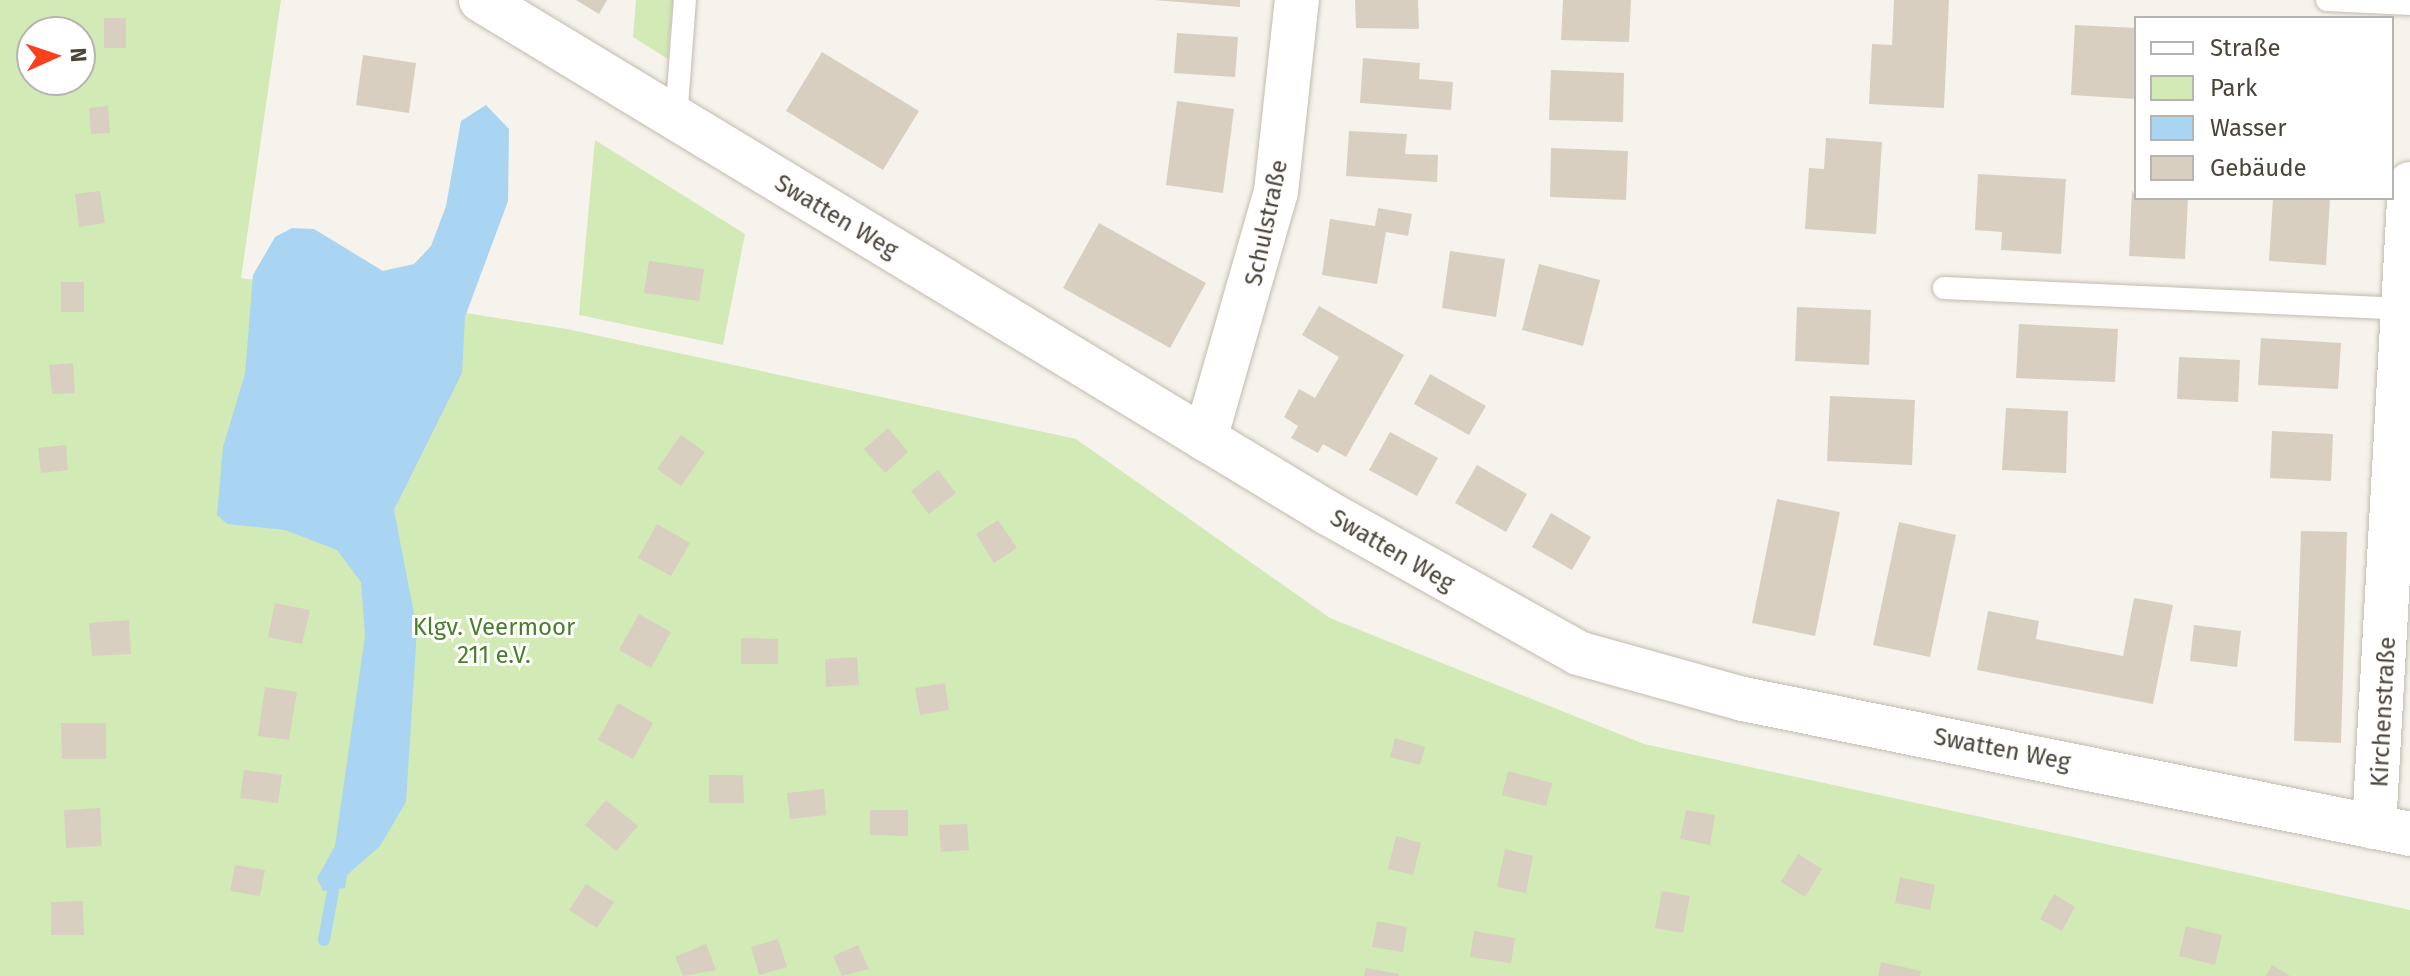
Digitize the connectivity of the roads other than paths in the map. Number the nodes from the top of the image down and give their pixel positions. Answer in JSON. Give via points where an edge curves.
{"nodes":[{"id":1,"x":481,"y":0,"type":"edge"},
{"id":2,"x":685,"y":0,"type":"edge"},
{"id":3,"x":1297,"y":0,"type":"edge"},
{"id":4,"x":2327,"y":0,"type":"edge"},
{"id":5,"x":2410,"y":4,"type":"edge"},
{"id":6,"x":676,"y":119,"type":"junction"},
{"id":7,"x":2410,"y":184,"type":"edge"},
{"id":8,"x":1944,"y":288,"type":"dead end"},
{"id":9,"x":2404,"y":309,"type":"junction"},
{"id":10,"x":1205,"y":439,"type":"junction"},
{"id":11,"x":2392,"y":830,"type":"edge"}],
"edges":[{"from":1,"to":6,"type":"street","name":"Swatten Weg"},
{"from":2,"to":6,"type":"lane"},
{"from":3,"to":10,"type":"street","name":"Schulstraße","via":[[1276,192]]},
{"from":4,"to":5,"type":"lane"},
{"from":6,"to":10,"type":"street","name":"Swatten Weg"},
{"from":7,"to":9,"type":"street","name":"Kirchenstraße"},
{"from":8,"to":9,"type":"lane"},
{"from":9,"to":11,"type":"street","name":"Kirchenstraße"},
{"from":10,"to":11,"type":"street","name":"Swatten Weg","via":[[1522,627],[1620,668]]}]}
